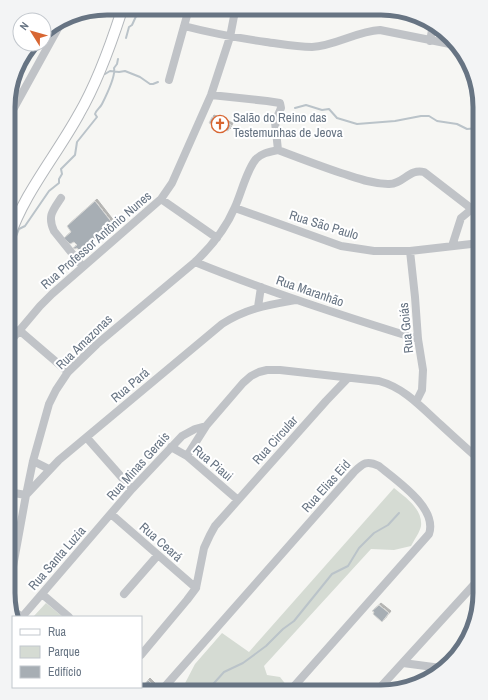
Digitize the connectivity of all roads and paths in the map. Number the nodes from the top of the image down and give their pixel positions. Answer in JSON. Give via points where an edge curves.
{"nodes":[{"id":1,"x":119,"y":15,"type":"edge"},
{"id":2,"x":187,"y":15,"type":"edge"},
{"id":3,"x":234,"y":15,"type":"edge"},
{"id":4,"x":184,"y":26,"type":"junction"},
{"id":5,"x":58,"y":29,"type":"edge"},
{"id":6,"x":432,"y":30,"type":"edge"},
{"id":7,"x":230,"y":37,"type":"junction"},
{"id":8,"x":430,"y":41,"type":"junction"},
{"id":9,"x":448,"y":44,"type":"edge"},
{"id":10,"x":169,"y":80,"type":"dead end"},
{"id":11,"x":211,"y":95,"type":"junction"},
{"id":12,"x":15,"y":106,"type":"edge"},
{"id":13,"x":278,"y":150,"type":"junction"},
{"id":14,"x":27,"y":198,"type":"junction"},
{"id":15,"x":61,"y":198,"type":"dead end"},
{"id":16,"x":161,"y":199,"type":"junction"},
{"id":17,"x":473,"y":207,"type":"edge"},
{"id":18,"x":235,"y":208,"type":"junction"},
{"id":19,"x":473,"y":211,"type":"edge"},
{"id":20,"x":15,"y":212,"type":"edge"},
{"id":21,"x":15,"y":225,"type":"edge"},
{"id":22,"x":217,"y":238,"type":"junction"},
{"id":23,"x":473,"y":244,"type":"edge"},
{"id":24,"x":452,"y":246,"type":"junction"},
{"id":25,"x":410,"y":251,"type":"junction"},
{"id":26,"x":195,"y":262,"type":"junction"},
{"id":27,"x":83,"y":267,"type":"junction"},
{"id":28,"x":261,"y":287,"type":"junction"},
{"id":29,"x":296,"y":300,"type":"junction"},
{"id":30,"x":258,"y":307,"type":"junction"},
{"id":31,"x":19,"y":330,"type":"junction"},
{"id":32,"x":15,"y":335,"type":"edge"},
{"id":33,"x":418,"y":339,"type":"junction"},
{"id":34,"x":68,"y":372,"type":"junction"},
{"id":35,"x":348,"y":378,"type":"junction"},
{"id":36,"x":416,"y":402,"type":"junction"},
{"id":37,"x":206,"y":426,"type":"junction"},
{"id":38,"x":86,"y":438,"type":"junction"},
{"id":39,"x":171,"y":447,"type":"junction"},
{"id":40,"x":473,"y":454,"type":"edge"},
{"id":41,"x":188,"y":456,"type":"junction"},
{"id":42,"x":33,"y":461,"type":"junction"},
{"id":43,"x":49,"y":470,"type":"junction"},
{"id":44,"x":132,"y":489,"type":"junction"},
{"id":45,"x":15,"y":493,"type":"edge"},
{"id":46,"x":26,"y":495,"type":"junction"},
{"id":47,"x":238,"y":500,"type":"junction"},
{"id":48,"x":111,"y":514,"type":"junction"},
{"id":49,"x":158,"y":555,"type":"junction"},
{"id":50,"x":15,"y":556,"type":"edge"},
{"id":51,"x":473,"y":586,"type":"edge"},
{"id":52,"x":196,"y":588,"type":"junction"},
{"id":53,"x":42,"y":594,"type":"junction"},
{"id":54,"x":124,"y":594,"type":"dead end"},
{"id":55,"x":23,"y":616,"type":"edge"},
{"id":56,"x":68,"y":616,"type":"edge"},
{"id":57,"x":142,"y":654,"type":"edge"},
{"id":58,"x":403,"y":663,"type":"junction"},
{"id":59,"x":435,"y":667,"type":"edge"},
{"id":60,"x":167,"y":685,"type":"edge"},
{"id":61,"x":295,"y":685,"type":"edge"},
{"id":62,"x":383,"y":685,"type":"edge"}],
"edges":[{"from":1,"to":14,"type":"main road","via":[[100,68],[79,114]]},
{"from":2,"to":4,"type":"street"},
{"from":3,"to":7,"type":"street","name":"Rua Professor Antônio Nunes"},
{"from":4,"to":7,"type":"street"},
{"from":4,"to":10,"type":"street"},
{"from":5,"to":12,"type":"street"},
{"from":6,"to":8,"type":"street"},
{"from":7,"to":8,"type":"street","via":[[312,47],[380,30]]},
{"from":7,"to":11,"type":"street","name":"Rua Professor Antônio Nunes"},
{"from":8,"to":9,"type":"street"},
{"from":11,"to":13,"type":"street","via":[[267,100],[281,104],[275,122]]},
{"from":11,"to":16,"type":"street","name":"Rua Professor Antônio Nunes","via":[[172,182]]},
{"from":13,"to":17,"type":"street","via":[[368,182],[393,184],[413,172],[424,172]]},
{"from":13,"to":18,"type":"street","name":"Rua Amazonas","via":[[260,155],[252,163]]},
{"from":14,"to":20,"type":"main road"},
{"from":14,"to":21,"type":"main road"},
{"from":15,"to":27,"type":"street","via":[[52,212],[51,226]]},
{"from":16,"to":22,"type":"street"},
{"from":16,"to":27,"type":"street","name":"Rua Professor Antônio Nunes"},
{"from":18,"to":22,"type":"street","name":"Rua Amazonas"},
{"from":18,"to":25,"type":"street","name":"Rua São Paulo","via":[[341,246],[374,252]]},
{"from":19,"to":24,"type":"street","via":[[461,218]]},
{"from":22,"to":26,"type":"street","name":"Rua Amazonas"},
{"from":23,"to":24,"type":"street","name":"Rua São Paulo"},
{"from":24,"to":25,"type":"street","name":"Rua São Paulo"},
{"from":25,"to":33,"type":"street","name":"Rua Goiás"},
{"from":26,"to":28,"type":"street","name":"Rua Maranhão"},
{"from":26,"to":34,"type":"street","name":"Rua Amazonas","via":[[97,344]]},
{"from":27,"to":31,"type":"street","name":"Rua Professor Antônio Nunes","via":[[48,298]]},
{"from":28,"to":29,"type":"street","name":"Rua Maranhão"},
{"from":28,"to":30,"type":"street"},
{"from":29,"to":30,"type":"street","name":"Rua Pará"},
{"from":29,"to":33,"type":"street","name":"Rua Maranhão"},
{"from":30,"to":38,"type":"street","name":"Rua Pará","via":[[240,313],[222,324]]},
{"from":31,"to":32,"type":"street","name":"Rua Professor Antônio Nunes"},
{"from":31,"to":34,"type":"street"},
{"from":33,"to":36,"type":"street","name":"Rua Goiás","via":[[424,384]]},
{"from":34,"to":42,"type":"street","name":"Rua Amazonas","via":[[49,404]]},
{"from":35,"to":36,"type":"street","via":[[388,383]]},
{"from":35,"to":37,"type":"street","name":"Rua Minas Gerais","via":[[280,370],[259,372],[243,384]]},
{"from":35,"to":47,"type":"street","name":"Rua Circular"},
{"from":36,"to":40,"type":"street"},
{"from":37,"to":39,"type":"street","name":"Rua Minas Gerais","via":[[182,436]]},
{"from":37,"to":41,"type":"street","name":"Rua Minas Gerais"},
{"from":38,"to":43,"type":"street","name":"Rua Pará"},
{"from":38,"to":44,"type":"street"},
{"from":39,"to":41,"type":"street","name":"Rua Piaui"},
{"from":39,"to":44,"type":"street","name":"Rua Minas Gerais"},
{"from":41,"to":47,"type":"street","name":"Rua Piaui"},
{"from":42,"to":43,"type":"street"},
{"from":42,"to":46,"type":"street","name":"Rua Amazonas"},
{"from":43,"to":46,"type":"street","name":"Rua Pará"},
{"from":44,"to":48,"type":"street","name":"Rua Minas Gerais"},
{"from":45,"to":46,"type":"street"},
{"from":46,"to":50,"type":"street","name":"Rua Amazonas"},
{"from":47,"to":52,"type":"street","name":"Rua Circular","via":[[210,535],[204,548]]},
{"from":48,"to":49,"type":"street","name":"Rua Ceará"},
{"from":48,"to":53,"type":"street","name":"Rua Santa Luzia"},
{"from":49,"to":52,"type":"street","name":"Rua Ceará"},
{"from":49,"to":54,"type":"street"},
{"from":51,"to":58,"type":"street"},
{"from":52,"to":57,"type":"street","name":"Rua Circular"},
{"from":53,"to":55,"type":"street","name":"Rua Santa Luzia"},
{"from":53,"to":56,"type":"street"},
{"from":58,"to":59,"type":"street"},
{"from":58,"to":62,"type":"street"},
{"from":60,"to":61,"type":"street","name":"Rua Elias Eid","via":[[354,472],[364,463],[373,463],[420,502],[429,514],[429,534]]}]}
